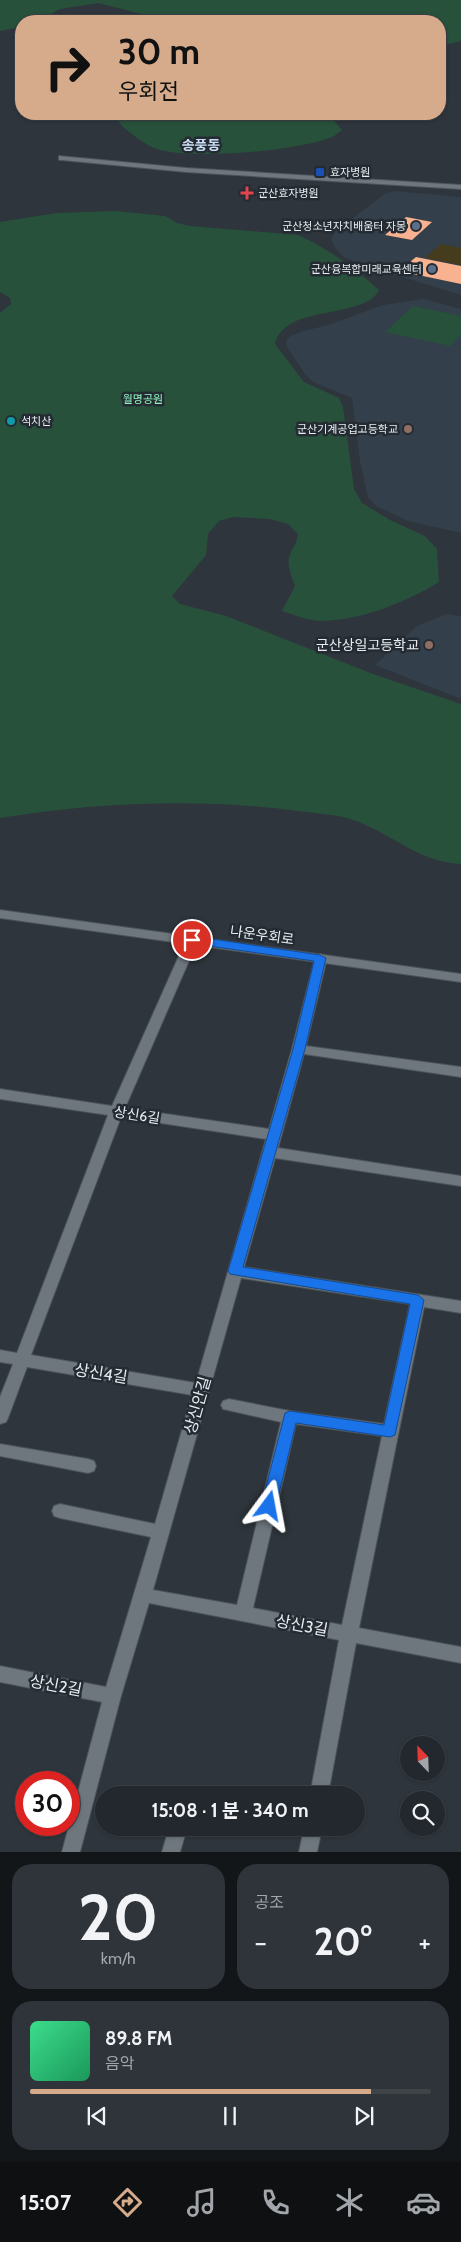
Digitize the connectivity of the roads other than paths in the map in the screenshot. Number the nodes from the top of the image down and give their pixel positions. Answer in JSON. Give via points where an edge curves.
{"nodes":[{"id":1,"x":62,"y":158,"type":"dead end"},
{"id":2,"x":461,"y":187,"type":"edge"},
{"id":3,"x":0,"y":914,"type":"edge"},
{"id":4,"x":192,"y":940,"type":"junction"},
{"id":5,"x":320,"y":958,"type":"junction"},
{"id":6,"x":461,"y":978,"type":"edge"},
{"id":7,"x":299,"y":1049,"type":"junction"},
{"id":8,"x":461,"y":1072,"type":"edge"},
{"id":9,"x":0,"y":1094,"type":"edge"},
{"id":10,"x":116,"y":1112,"type":"junction"},
{"id":11,"x":274,"y":1135,"type":"junction"},
{"id":12,"x":270,"y":1152,"type":"junction"},
{"id":13,"x":461,"y":1181,"type":"edge"},
{"id":14,"x":235,"y":1271,"type":"junction"},
{"id":15,"x":418,"y":1300,"type":"junction"},
{"id":16,"x":461,"y":1307,"type":"edge"},
{"id":17,"x":0,"y":1356,"type":"edge"},
{"id":18,"x":22,"y":1360,"type":"junction"},
{"id":19,"x":202,"y":1390,"type":"junction"},
{"id":20,"x":229,"y":1405,"type":"dead end"},
{"id":21,"x":290,"y":1417,"type":"junction"},
{"id":22,"x":0,"y":1418,"type":"edge"},
{"id":23,"x":390,"y":1431,"type":"junction"},
{"id":24,"x":0,"y":1450,"type":"edge"},
{"id":25,"x":88,"y":1466,"type":"dead end"},
{"id":26,"x":60,"y":1512,"type":"dead end"},
{"id":27,"x":161,"y":1532,"type":"junction"},
{"id":28,"x":143,"y":1595,"type":"junction"},
{"id":29,"x":243,"y":1614,"type":"junction"},
{"id":30,"x":349,"y":1634,"type":"junction"},
{"id":31,"x":461,"y":1655,"type":"edge"},
{"id":32,"x":0,"y":1674,"type":"edge"},
{"id":33,"x":112,"y":1696,"type":"junction"},
{"id":34,"x":321,"y":1786,"type":"edge"},
{"id":35,"x":176,"y":1836,"type":"edge"},
{"id":36,"x":311,"y":1836,"type":"edge"},
{"id":37,"x":71,"y":1852,"type":"edge"},
{"id":38,"x":171,"y":1852,"type":"edge"},
{"id":39,"x":308,"y":1852,"type":"edge"}],
"edges":[{"from":1,"to":2,"type":"street","via":[[186,170]]},
{"from":3,"to":4,"type":"street","name":"나운우회로"},
{"from":4,"to":5,"type":"street","name":"나운우회로"},
{"from":4,"to":10,"type":"street"},
{"from":5,"to":6,"type":"street","name":"나운우회로"},
{"from":5,"to":7,"type":"street","name":"상신안길"},
{"from":7,"to":8,"type":"street"},
{"from":7,"to":11,"type":"street","name":"상신안길"},
{"from":9,"to":10,"type":"street","name":"상신6길"},
{"from":10,"to":11,"type":"street","name":"상신6길"},
{"from":10,"to":18,"type":"street"},
{"from":11,"to":12,"type":"street","name":"상신안길"},
{"from":12,"to":13,"type":"street"},
{"from":12,"to":14,"type":"street","name":"상신안길"},
{"from":14,"to":15,"type":"street"},
{"from":14,"to":19,"type":"street","name":"상신안길"},
{"from":15,"to":16,"type":"street"},
{"from":15,"to":23,"type":"street"},
{"from":17,"to":18,"type":"street","name":"상신4길"},
{"from":18,"to":19,"type":"street","name":"상신4길"},
{"from":18,"to":22,"type":"street"},
{"from":19,"to":27,"type":"street","name":"상신안길"},
{"from":20,"to":21,"type":"street"},
{"from":21,"to":23,"type":"street"},
{"from":21,"to":29,"type":"street"},
{"from":23,"to":30,"type":"street"},
{"from":24,"to":25,"type":"street"},
{"from":26,"to":27,"type":"street"},
{"from":27,"to":28,"type":"street","name":"상신안길"},
{"from":28,"to":29,"type":"street","name":"상신3길"},
{"from":28,"to":33,"type":"street","name":"상신안길"},
{"from":29,"to":30,"type":"street","name":"상신3길"},
{"from":30,"to":31,"type":"street","name":"상신3길"},
{"from":30,"to":34,"type":"street"},
{"from":32,"to":33,"type":"street","name":"상신2길"},
{"from":33,"to":37,"type":"street","name":"상신안길"},
{"from":35,"to":38,"type":"street"},
{"from":36,"to":39,"type":"street"}]}
